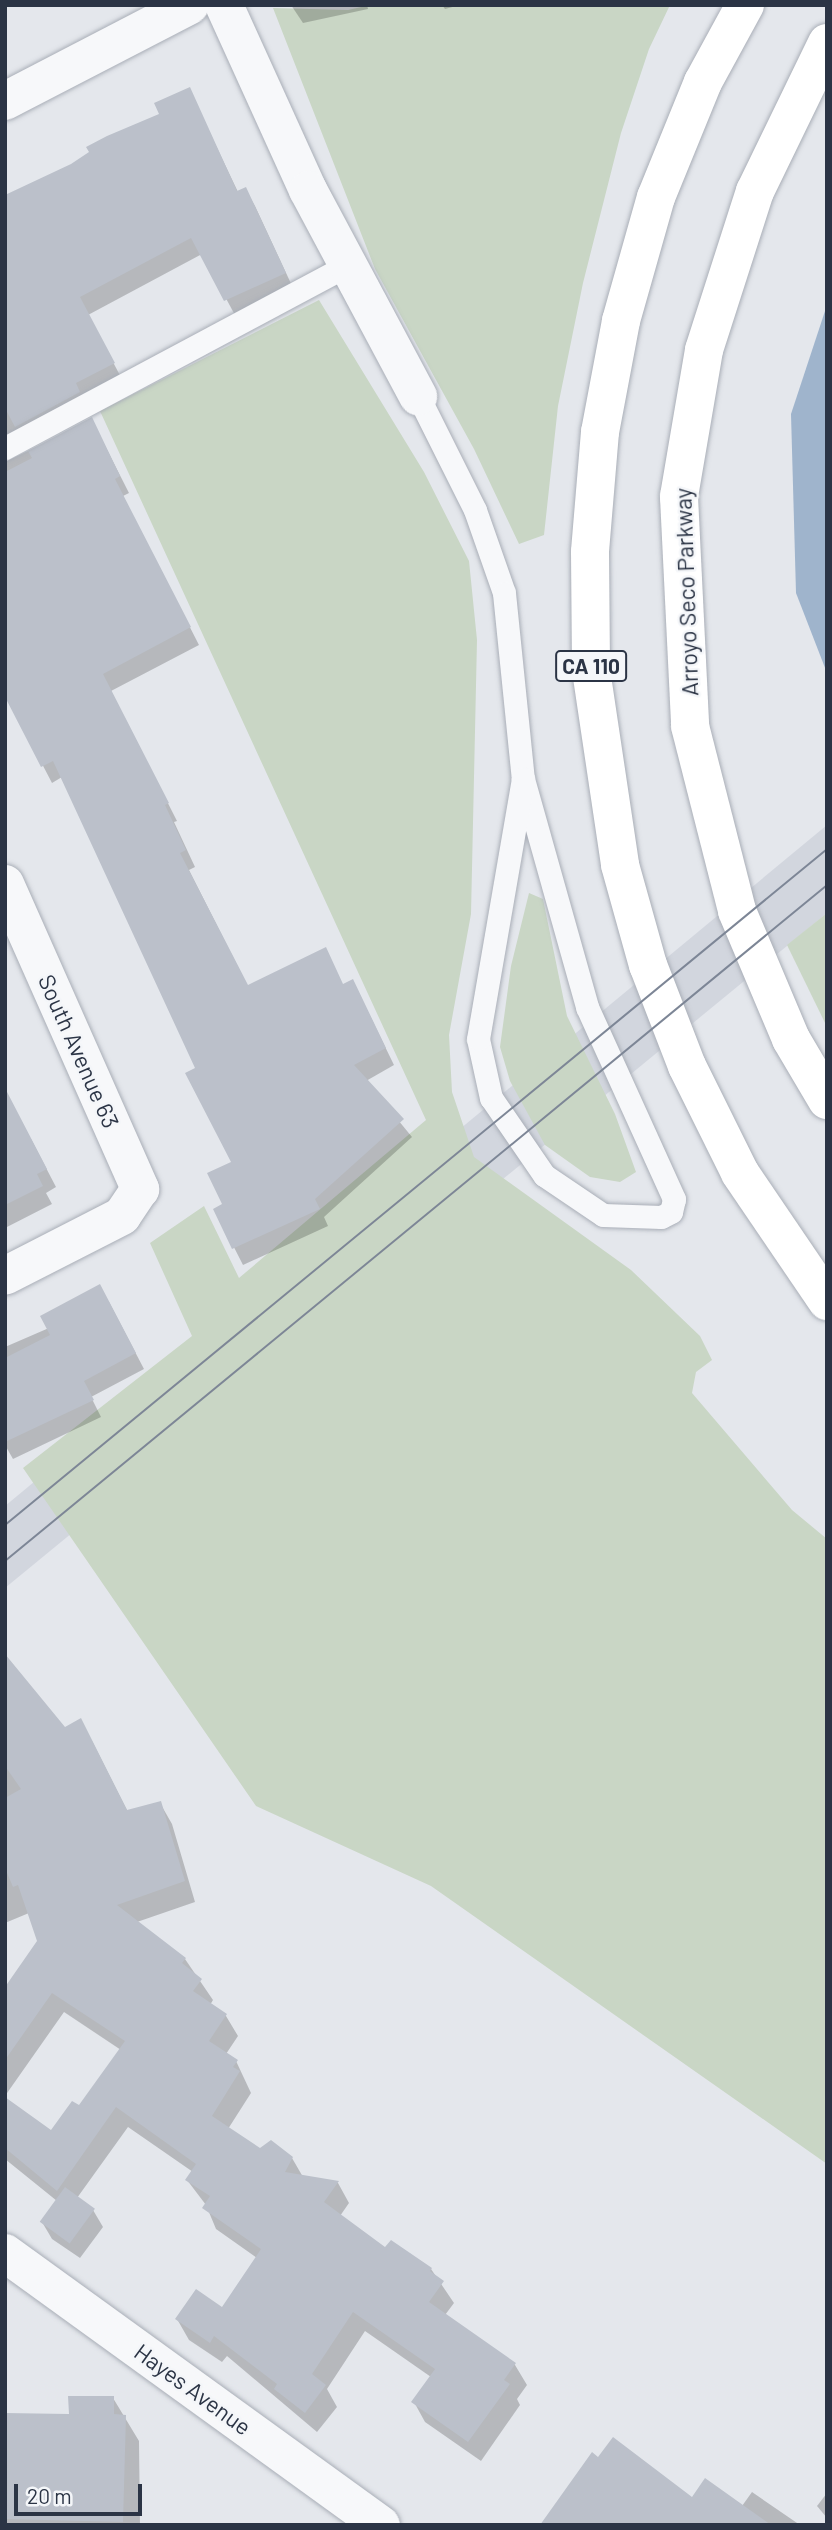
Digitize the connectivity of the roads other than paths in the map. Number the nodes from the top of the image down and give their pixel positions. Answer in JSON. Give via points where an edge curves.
{"nodes":[{"id":1,"x":190,"y":5,"type":"edge"},
{"id":2,"x":225,"y":5,"type":"edge"},
{"id":3,"x":745,"y":5,"type":"edge"},
{"id":4,"x":827,"y":44,"type":"edge"},
{"id":5,"x":5,"y":101,"type":"edge"},
{"id":6,"x":348,"y":265,"type":"junction"},
{"id":7,"x":418,"y":396,"type":"joint"},
{"id":8,"x":5,"y":448,"type":"edge"},
{"id":9,"x":523,"y":779,"type":"junction"},
{"id":10,"x":5,"y":884,"type":"edge"},
{"id":11,"x":827,"y":1100,"type":"edge"},
{"id":12,"x":5,"y":1276,"type":"edge"},
{"id":13,"x":827,"y":1301,"type":"edge"},
{"id":14,"x":5,"y":2253,"type":"edge"},
{"id":15,"x":381,"y":2525,"type":"edge"}],
"edges":[{"from":1,"to":5,"type":"street"},
{"from":2,"to":6,"type":"street"},
{"from":3,"to":13,"type":"highway","number":"CA 110","via":[[703,82],[656,197],[621,320],[600,432],[590,552],[592,670],[620,865],[653,977],[687,1066],[740,1173]]},
{"from":4,"to":11,"type":"highway","name":"Arroyo Seco Parkway","via":[[755,191],[712,323],[679,497],[690,726],[737,911],[791,1039]]},
{"from":6,"to":7,"type":"street"},
{"from":6,"to":8,"type":"lane"},
{"from":7,"to":9,"type":"lane","via":[[475,510],[504,593]]},
{"from":9,"to":9,"type":"lane","via":[[478,1039],[491,1098],[544,1175],[603,1215],[661,1217],[671,1212],[674,1199],[587,1007]]},
{"from":10,"to":12,"type":"street","name":"South Avenue 63","via":[[140,1189],[122,1216]]},
{"from":14,"to":15,"type":"street","name":"Hayes Avenue"}]}
